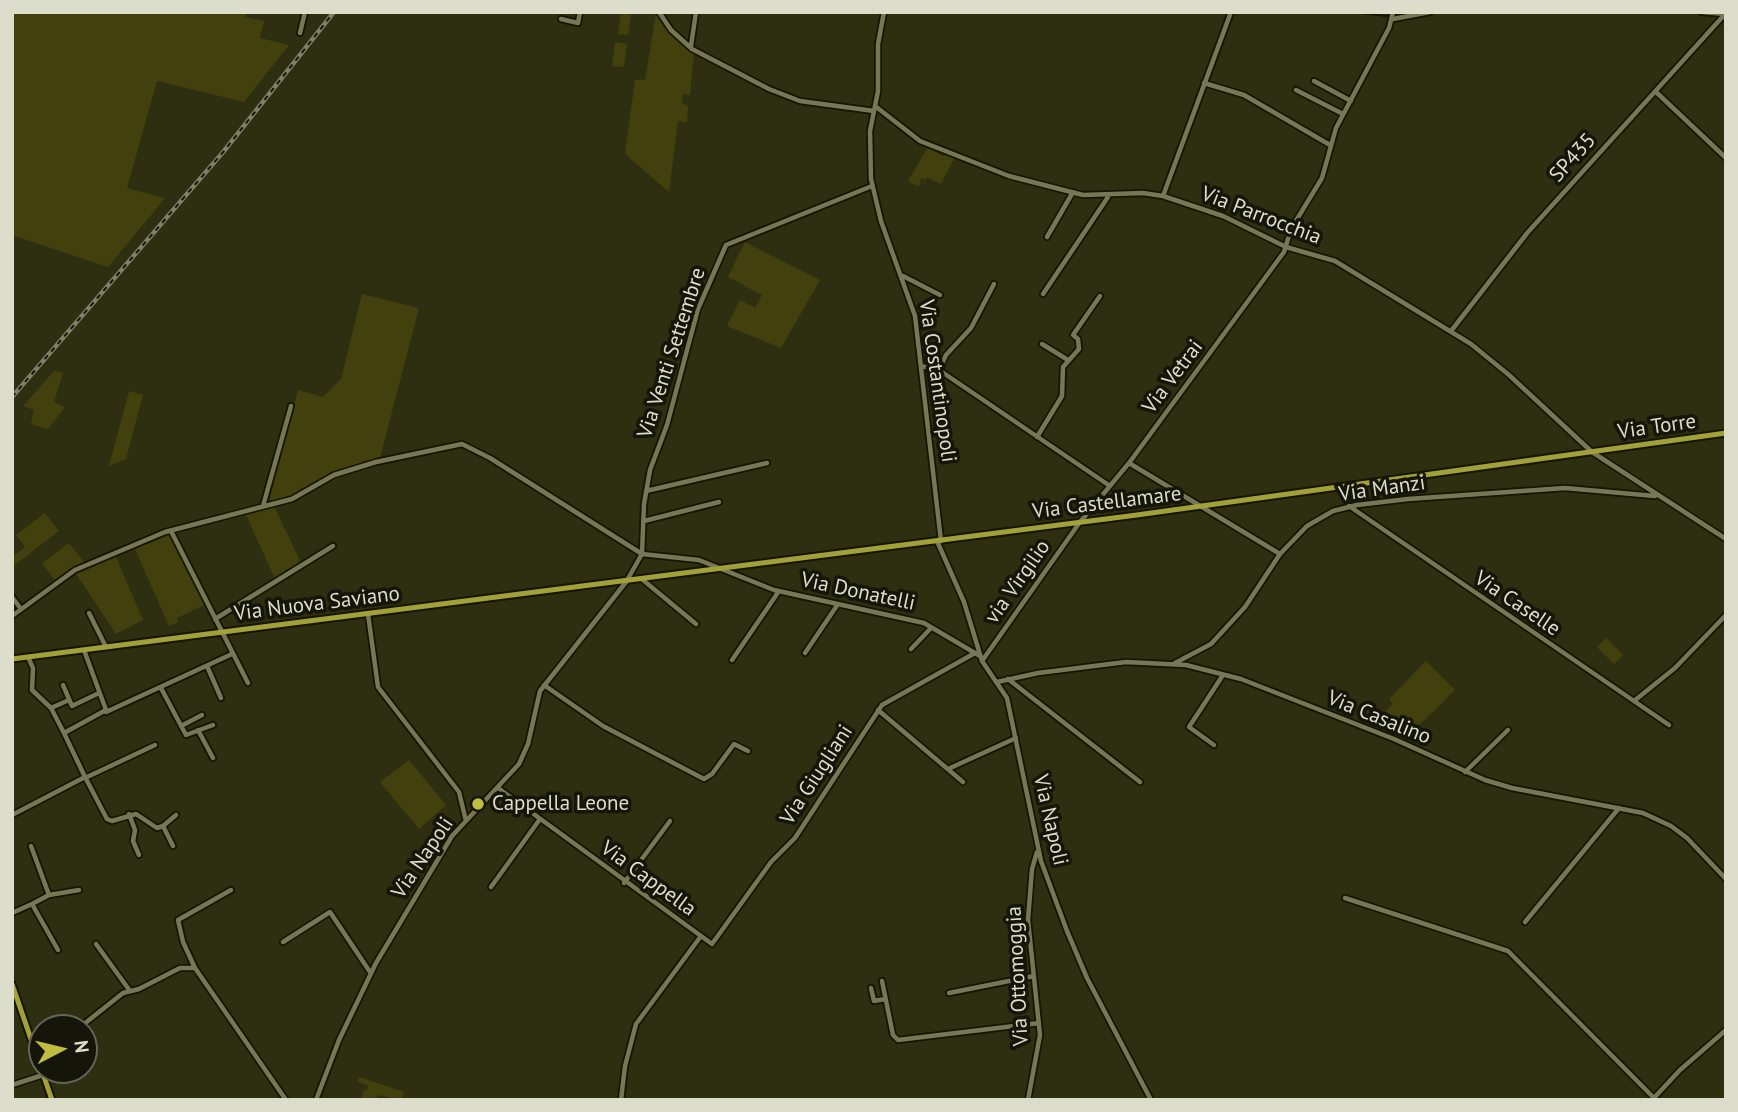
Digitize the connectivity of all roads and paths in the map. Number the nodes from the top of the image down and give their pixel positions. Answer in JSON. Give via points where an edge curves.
{"nodes":[{"id":1,"x":305,"y":12,"type":"edge"},
{"id":2,"x":580,"y":12,"type":"edge"},
{"id":3,"x":659,"y":12,"type":"edge"},
{"id":4,"x":696,"y":12,"type":"edge"},
{"id":5,"x":884,"y":12,"type":"edge"},
{"id":6,"x":1231,"y":12,"type":"edge"},
{"id":7,"x":1430,"y":12,"type":"edge"},
{"id":8,"x":1702,"y":12,"type":"edge"},
{"id":9,"x":1726,"y":14,"type":"edge"},
{"id":10,"x":1393,"y":15,"type":"edge"},
{"id":11,"x":561,"y":19,"type":"dead end"},
{"id":12,"x":300,"y":33,"type":"dead end"},
{"id":13,"x":691,"y":47,"type":"junction"},
{"id":14,"x":1314,"y":80,"type":"dead end"},
{"id":15,"x":1205,"y":83,"type":"junction"},
{"id":16,"x":1296,"y":90,"type":"dead end"},
{"id":17,"x":1656,"y":92,"type":"junction"},
{"id":18,"x":1351,"y":101,"type":"junction"},
{"id":19,"x":874,"y":109,"type":"junction"},
{"id":20,"x":1343,"y":114,"type":"junction"},
{"id":21,"x":1330,"y":145,"type":"junction"},
{"id":22,"x":1726,"y":158,"type":"edge"},
{"id":23,"x":873,"y":186,"type":"junction"},
{"id":24,"x":1073,"y":192,"type":"junction"},
{"id":25,"x":1108,"y":196,"type":"junction"},
{"id":26,"x":1163,"y":196,"type":"junction"},
{"id":27,"x":1047,"y":237,"type":"dead end"},
{"id":28,"x":1286,"y":247,"type":"junction"},
{"id":29,"x":902,"y":276,"type":"junction"},
{"id":30,"x":994,"y":284,"type":"dead end"},
{"id":31,"x":1043,"y":294,"type":"dead end"},
{"id":32,"x":940,"y":295,"type":"dead end"},
{"id":33,"x":1100,"y":296,"type":"dead end"},
{"id":34,"x":1451,"y":331,"type":"junction"},
{"id":35,"x":1042,"y":344,"type":"dead end"},
{"id":36,"x":1068,"y":360,"type":"junction"},
{"id":37,"x":921,"y":366,"type":"junction"},
{"id":38,"x":939,"y":370,"type":"junction"},
{"id":39,"x":291,"y":407,"type":"dead end"},
{"id":40,"x":1726,"y":433,"type":"edge"},
{"id":41,"x":1037,"y":437,"type":"junction"},
{"id":42,"x":1592,"y":452,"type":"junction"},
{"id":43,"x":767,"y":463,"type":"dead end"},
{"id":44,"x":1129,"y":463,"type":"junction"},
{"id":45,"x":1110,"y":486,"type":"junction"},
{"id":46,"x":646,"y":491,"type":"junction"},
{"id":47,"x":1659,"y":496,"type":"junction"},
{"id":48,"x":719,"y":502,"type":"dead end"},
{"id":49,"x":1349,"y":506,"type":"junction"},
{"id":50,"x":263,"y":507,"type":"junction"},
{"id":51,"x":1201,"y":507,"type":"junction"},
{"id":52,"x":644,"y":521,"type":"junction"},
{"id":53,"x":1080,"y":522,"type":"junction"},
{"id":54,"x":171,"y":530,"type":"junction"},
{"id":55,"x":1726,"y":539,"type":"edge"},
{"id":56,"x":939,"y":541,"type":"junction"},
{"id":57,"x":333,"y":546,"type":"dead end"},
{"id":58,"x":642,"y":554,"type":"junction"},
{"id":59,"x":1280,"y":554,"type":"junction"},
{"id":60,"x":724,"y":570,"type":"junction"},
{"id":61,"x":643,"y":580,"type":"junction"},
{"id":62,"x":626,"y":582,"type":"junction"},
{"id":63,"x":779,"y":591,"type":"junction"},
{"id":64,"x":12,"y":597,"type":"edge"},
{"id":65,"x":838,"y":604,"type":"junction"},
{"id":66,"x":21,"y":609,"type":"junction"},
{"id":67,"x":89,"y":613,"type":"dead end"},
{"id":68,"x":368,"y":614,"type":"junction"},
{"id":69,"x":1726,"y":615,"type":"edge"},
{"id":70,"x":12,"y":616,"type":"edge"},
{"id":71,"x":215,"y":619,"type":"junction"},
{"id":72,"x":696,"y":624,"type":"dead end"},
{"id":73,"x":931,"y":628,"type":"junction"},
{"id":74,"x":221,"y":632,"type":"junction"},
{"id":75,"x":106,"y":647,"type":"junction"},
{"id":76,"x":911,"y":649,"type":"dead end"},
{"id":77,"x":84,"y":650,"type":"junction"},
{"id":78,"x":804,"y":653,"type":"dead end"},
{"id":79,"x":232,"y":654,"type":"junction"},
{"id":80,"x":979,"y":656,"type":"junction"},
{"id":81,"x":28,"y":657,"type":"junction"},
{"id":82,"x":12,"y":659,"type":"edge"},
{"id":83,"x":732,"y":660,"type":"dead end"},
{"id":84,"x":1174,"y":664,"type":"junction"},
{"id":85,"x":207,"y":666,"type":"junction"},
{"id":86,"x":1223,"y":674,"type":"junction"},
{"id":87,"x":1008,"y":679,"type":"junction"},
{"id":88,"x":997,"y":682,"type":"junction"},
{"id":89,"x":248,"y":683,"type":"dead end"},
{"id":90,"x":63,"y":685,"type":"dead end"},
{"id":91,"x":544,"y":685,"type":"junction"},
{"id":92,"x":161,"y":688,"type":"junction"},
{"id":93,"x":99,"y":693,"type":"junction"},
{"id":94,"x":221,"y":698,"type":"dead end"},
{"id":95,"x":69,"y":700,"type":"junction"},
{"id":96,"x":1634,"y":701,"type":"junction"},
{"id":97,"x":51,"y":708,"type":"junction"},
{"id":98,"x":878,"y":710,"type":"junction"},
{"id":99,"x":106,"y":712,"type":"junction"},
{"id":100,"x":202,"y":715,"type":"dead end"},
{"id":101,"x":213,"y":725,"type":"dead end"},
{"id":102,"x":1669,"y":725,"type":"dead end"},
{"id":103,"x":181,"y":726,"type":"junction"},
{"id":104,"x":198,"y":730,"type":"junction"},
{"id":105,"x":1507,"y":730,"type":"dead end"},
{"id":106,"x":64,"y":733,"type":"junction"},
{"id":107,"x":1016,"y":738,"type":"junction"},
{"id":108,"x":155,"y":745,"type":"dead end"},
{"id":109,"x":1214,"y":745,"type":"dead end"},
{"id":110,"x":748,"y":751,"type":"dead end"},
{"id":111,"x":213,"y":758,"type":"dead end"},
{"id":112,"x":948,"y":769,"type":"junction"},
{"id":113,"x":1465,"y":772,"type":"junction"},
{"id":114,"x":85,"y":778,"type":"junction"},
{"id":115,"x":963,"y":782,"type":"dead end"},
{"id":116,"x":1140,"y":782,"type":"dead end"},
{"id":117,"x":498,"y":788,"type":"junction"},
{"id":118,"x":1620,"y":807,"type":"junction"},
{"id":119,"x":129,"y":814,"type":"junction"},
{"id":120,"x":12,"y":815,"type":"edge"},
{"id":121,"x":176,"y":815,"type":"dead end"},
{"id":122,"x":540,"y":819,"type":"junction"},
{"id":123,"x":466,"y":821,"type":"junction"},
{"id":124,"x":670,"y":821,"type":"dead end"},
{"id":125,"x":163,"y":826,"type":"junction"},
{"id":126,"x":31,"y":846,"type":"dead end"},
{"id":127,"x":173,"y":846,"type":"dead end"},
{"id":128,"x":1038,"y":851,"type":"junction"},
{"id":129,"x":139,"y":855,"type":"dead end"},
{"id":130,"x":1726,"y":879,"type":"edge"},
{"id":131,"x":624,"y":883,"type":"junction"},
{"id":132,"x":492,"y":887,"type":"dead end"},
{"id":133,"x":79,"y":890,"type":"dead end"},
{"id":134,"x":231,"y":890,"type":"dead end"},
{"id":135,"x":49,"y":895,"type":"junction"},
{"id":136,"x":1345,"y":898,"type":"dead end"},
{"id":137,"x":32,"y":904,"type":"junction"},
{"id":138,"x":12,"y":913,"type":"edge"},
{"id":139,"x":1525,"y":922,"type":"dead end"},
{"id":140,"x":701,"y":936,"type":"junction"},
{"id":141,"x":283,"y":942,"type":"dead end"},
{"id":142,"x":96,"y":944,"type":"dead end"},
{"id":143,"x":712,"y":944,"type":"joint"},
{"id":144,"x":58,"y":950,"type":"dead end"},
{"id":145,"x":195,"y":968,"type":"junction"},
{"id":146,"x":371,"y":973,"type":"junction"},
{"id":147,"x":1034,"y":976,"type":"junction"},
{"id":148,"x":882,"y":981,"type":"dead end"},
{"id":149,"x":13,"y":987,"type":"edge"},
{"id":150,"x":871,"y":988,"type":"dead end"},
{"id":151,"x":130,"y":991,"type":"junction"},
{"id":152,"x":949,"y":993,"type":"dead end"},
{"id":153,"x":886,"y":999,"type":"junction"},
{"id":154,"x":96,"y":1014,"type":"edge"},
{"id":155,"x":1039,"y":1023,"type":"junction"},
{"id":156,"x":28,"y":1027,"type":"edge"},
{"id":157,"x":1726,"y":1030,"type":"edge"},
{"id":158,"x":1653,"y":1099,"type":"edge"},
{"id":159,"x":286,"y":1100,"type":"edge"},
{"id":160,"x":316,"y":1100,"type":"edge"},
{"id":161,"x":621,"y":1100,"type":"edge"},
{"id":162,"x":1028,"y":1100,"type":"edge"},
{"id":163,"x":1151,"y":1100,"type":"edge"}],
"edges":[{"from":1,"to":12,"type":"street"},
{"from":2,"to":11,"type":"street","via":[[578,23]]},
{"from":3,"to":13,"type":"street"},
{"from":4,"to":13,"type":"street"},
{"from":5,"to":19,"type":"street","name":"Via Costantinopoli"},
{"from":6,"to":15,"type":"street"},
{"from":7,"to":10,"type":"street"},
{"from":8,"to":9,"type":"street"},
{"from":9,"to":17,"type":"street","name":"SP435"},
{"from":10,"to":18,"type":"street","name":"Via Vetrai"},
{"from":13,"to":19,"type":"street","via":[[800,101]]},
{"from":14,"to":18,"type":"street"},
{"from":15,"to":21,"type":"street","via":[[1244,95]]},
{"from":15,"to":26,"type":"street"},
{"from":16,"to":20,"type":"street"},
{"from":17,"to":22,"type":"street"},
{"from":17,"to":34,"type":"street","name":"SP435","via":[[1528,232]]},
{"from":18,"to":20,"type":"street","name":"Via Vetrai"},
{"from":19,"to":23,"type":"street","name":"Via Costantinopoli","via":[[870,131]]},
{"from":19,"to":24,"type":"street","name":"Via Parrocchia","via":[[928,145],[1009,176]]},
{"from":20,"to":21,"type":"street","name":"Via Vetrai"},
{"from":21,"to":28,"type":"street","name":"Via Vetrai","via":[[1322,178]]},
{"from":23,"to":29,"type":"street","name":"Via Costantinopoli"},
{"from":23,"to":46,"type":"street","name":"Via Venti Settembre","via":[[726,244],[689,337]]},
{"from":24,"to":25,"type":"street","name":"Via Parrocchia"},
{"from":24,"to":27,"type":"street"},
{"from":25,"to":26,"type":"street","name":"Via Parrocchia"},
{"from":25,"to":31,"type":"street"},
{"from":26,"to":28,"type":"street","name":"Via Parrocchia","via":[[1223,216]]},
{"from":28,"to":34,"type":"street","name":"Via Parrocchia","via":[[1335,261]]},
{"from":28,"to":44,"type":"street","name":"Via Vetrai"},
{"from":29,"to":32,"type":"street"},
{"from":29,"to":37,"type":"street","name":"Via Costantinopoli","via":[[915,316]]},
{"from":30,"to":38,"type":"street","via":[[971,328],[946,355]]},
{"from":33,"to":36,"type":"street","via":[[1073,335],[1079,349]]},
{"from":34,"to":42,"type":"street","name":"Via Parrocchia","via":[[1509,374]]},
{"from":35,"to":36,"type":"street"},
{"from":36,"to":41,"type":"street","via":[[1063,367],[1062,396]]},
{"from":37,"to":38,"type":"street"},
{"from":37,"to":56,"type":"street","name":"Via Costantinopoli"},
{"from":38,"to":41,"type":"street"},
{"from":39,"to":50,"type":"street"},
{"from":40,"to":42,"type":"main road","name":"Via Torre"},
{"from":41,"to":45,"type":"street"},
{"from":42,"to":47,"type":"street","name":"Via Parrocchia"},
{"from":42,"to":51,"type":"main road","name":"Via Castellamare"},
{"from":43,"to":46,"type":"street"},
{"from":44,"to":45,"type":"street","name":"Via Vetrai"},
{"from":44,"to":51,"type":"street"},
{"from":45,"to":53,"type":"street","name":"Via Vetrai"},
{"from":46,"to":52,"type":"street","name":"Via Venti Settembre"},
{"from":47,"to":49,"type":"street","name":"Via Manzi","via":[[1565,488]]},
{"from":47,"to":55,"type":"street","name":"Via Parrocchia"},
{"from":48,"to":52,"type":"street"},
{"from":49,"to":59,"type":"street","name":"Via Manzi","via":[[1307,526]]},
{"from":49,"to":96,"type":"street","name":"Via Caselle"},
{"from":50,"to":54,"type":"street"},
{"from":50,"to":58,"type":"street","via":[[292,499],[334,475],[462,444]]},
{"from":51,"to":53,"type":"main road","name":"Via Castellamare"},
{"from":51,"to":59,"type":"street"},
{"from":52,"to":58,"type":"street","name":"Via Venti Settembre"},
{"from":53,"to":56,"type":"main road","name":"Via Castellamare"},
{"from":53,"to":80,"type":"street","name":"via Virgilio"},
{"from":54,"to":66,"type":"street","via":[[75,570]]},
{"from":54,"to":71,"type":"street"},
{"from":56,"to":60,"type":"main road","name":"Via Castellamare"},
{"from":56,"to":80,"type":"street","name":"Via Napoli","via":[[964,602]]},
{"from":57,"to":71,"type":"street"},
{"from":58,"to":60,"type":"street","name":"Via Donatelli","via":[[699,561]]},
{"from":58,"to":62,"type":"street","name":"Via Venti Settembre"},
{"from":59,"to":84,"type":"street","name":"Via Manzi","via":[[1245,607],[1211,644]]},
{"from":60,"to":61,"type":"main road","name":"Via Castellamare"},
{"from":60,"to":63,"type":"street","name":"Via Donatelli"},
{"from":61,"to":62,"type":"main road","name":"Via Castellamare"},
{"from":61,"to":72,"type":"street"},
{"from":62,"to":68,"type":"main road","name":"Via Nuova Saviano"},
{"from":62,"to":91,"type":"street","name":"Via Napoli"},
{"from":63,"to":65,"type":"street","name":"Via Donatelli"},
{"from":63,"to":83,"type":"street"},
{"from":64,"to":66,"type":"street"},
{"from":65,"to":73,"type":"street","name":"Via Donatelli"},
{"from":65,"to":78,"type":"street"},
{"from":66,"to":70,"type":"street"},
{"from":67,"to":75,"type":"street"},
{"from":68,"to":74,"type":"main road","name":"Via Nuova Saviano"},
{"from":68,"to":123,"type":"street","via":[[377,687],[459,792]]},
{"from":69,"to":96,"type":"street","via":[[1689,655]]},
{"from":71,"to":74,"type":"street"},
{"from":73,"to":76,"type":"street"},
{"from":73,"to":80,"type":"street","name":"Via Donatelli"},
{"from":74,"to":75,"type":"main road","name":"Via Nuova Saviano"},
{"from":74,"to":79,"type":"street"},
{"from":75,"to":77,"type":"main road","name":"Via Nuova Saviano"},
{"from":77,"to":81,"type":"main road","name":"Via Nuova Saviano"},
{"from":77,"to":93,"type":"street"},
{"from":79,"to":85,"type":"street"},
{"from":79,"to":89,"type":"street"},
{"from":80,"to":88,"type":"street","name":"Via Napoli"},
{"from":80,"to":98,"type":"street","name":"Via Giugliani"},
{"from":81,"to":82,"type":"main road","name":"Via Nuova Saviano"},
{"from":81,"to":97,"type":"street","via":[[33,668],[32,690]]},
{"from":84,"to":86,"type":"street","name":"Via Casalino"},
{"from":84,"to":87,"type":"street","name":"Via Casalino","via":[[1111,663]]},
{"from":85,"to":92,"type":"street"},
{"from":85,"to":94,"type":"street"},
{"from":86,"to":109,"type":"street","via":[[1189,727]]},
{"from":86,"to":113,"type":"street","name":"Via Casalino","via":[[1394,739]]},
{"from":87,"to":88,"type":"street","name":"Via Casalino"},
{"from":87,"to":116,"type":"street"},
{"from":88,"to":107,"type":"street","name":"Via Napoli","via":[[1008,702]]},
{"from":90,"to":95,"type":"street"},
{"from":91,"to":110,"type":"street","via":[[603,726],[704,779],[734,744]]},
{"from":91,"to":117,"type":"street","name":"Via Napoli","via":[[524,755]]},
{"from":92,"to":99,"type":"street"},
{"from":92,"to":103,"type":"street"},
{"from":93,"to":95,"type":"street","via":[[72,706]]},
{"from":93,"to":99,"type":"street"},
{"from":95,"to":97,"type":"street"},
{"from":96,"to":102,"type":"street","name":"Via Caselle"},
{"from":97,"to":106,"type":"street"},
{"from":98,"to":112,"type":"street"},
{"from":98,"to":143,"type":"street","name":"Via Giugliani","via":[[795,838],[771,862]]},
{"from":99,"to":106,"type":"street"},
{"from":100,"to":103,"type":"street"},
{"from":101,"to":104,"type":"street"},
{"from":103,"to":104,"type":"street","via":[[186,735]]},
{"from":104,"to":111,"type":"street"},
{"from":105,"to":113,"type":"street"},
{"from":106,"to":114,"type":"street"},
{"from":107,"to":112,"type":"street"},
{"from":107,"to":128,"type":"street","name":"Via Napoli"},
{"from":108,"to":114,"type":"street"},
{"from":112,"to":115,"type":"street"},
{"from":113,"to":118,"type":"street","name":"Via Casalino","via":[[1513,788]]},
{"from":114,"to":119,"type":"street","via":[[107,819]]},
{"from":114,"to":120,"type":"street"},
{"from":117,"to":122,"type":"street","name":"Via Cappella"},
{"from":117,"to":123,"type":"street","name":"Via Napoli"},
{"from":118,"to":130,"type":"street","name":"Via Casalino","via":[[1671,826]]},
{"from":118,"to":139,"type":"street"},
{"from":119,"to":125,"type":"street","via":[[139,815],[157,828]]},
{"from":119,"to":129,"type":"street"},
{"from":121,"to":125,"type":"street"},
{"from":122,"to":131,"type":"street","name":"Via Cappella"},
{"from":122,"to":132,"type":"street"},
{"from":123,"to":146,"type":"street","name":"Via Napoli","via":[[452,836]]},
{"from":124,"to":131,"type":"street"},
{"from":125,"to":127,"type":"street"},
{"from":126,"to":135,"type":"street"},
{"from":128,"to":147,"type":"street","name":"Via Ottomoggia","via":[[1028,920]]},
{"from":128,"to":163,"type":"street","name":"Via Napoli","via":[[1080,963]]},
{"from":131,"to":140,"type":"street","name":"Via Cappella"},
{"from":133,"to":135,"type":"street"},
{"from":134,"to":145,"type":"street","via":[[178,920]]},
{"from":135,"to":137,"type":"street"},
{"from":136,"to":158,"type":"street","via":[[1508,951]]},
{"from":137,"to":138,"type":"street"},
{"from":137,"to":144,"type":"street"},
{"from":140,"to":143,"type":"street","name":"Via Cappella"},
{"from":140,"to":161,"type":"street","via":[[636,1024]]},
{"from":141,"to":146,"type":"street","via":[[330,912]]},
{"from":142,"to":151,"type":"street"},
{"from":145,"to":151,"type":"street","via":[[173,970]]},
{"from":145,"to":159,"type":"street"},
{"from":146,"to":160,"type":"street","name":"Via Napoli"},
{"from":147,"to":152,"type":"street"},
{"from":147,"to":155,"type":"street","name":"Via Ottomoggia"},
{"from":148,"to":153,"type":"street"},
{"from":149,"to":156,"type":"main road"},
{"from":150,"to":153,"type":"street","via":[[874,1001]]},
{"from":151,"to":154,"type":"street"},
{"from":153,"to":155,"type":"street","via":[[898,1040]]},
{"from":155,"to":162,"type":"street","name":"Via Ottomoggia","via":[[1039,1048]]},
{"from":157,"to":158,"type":"street"}]}
